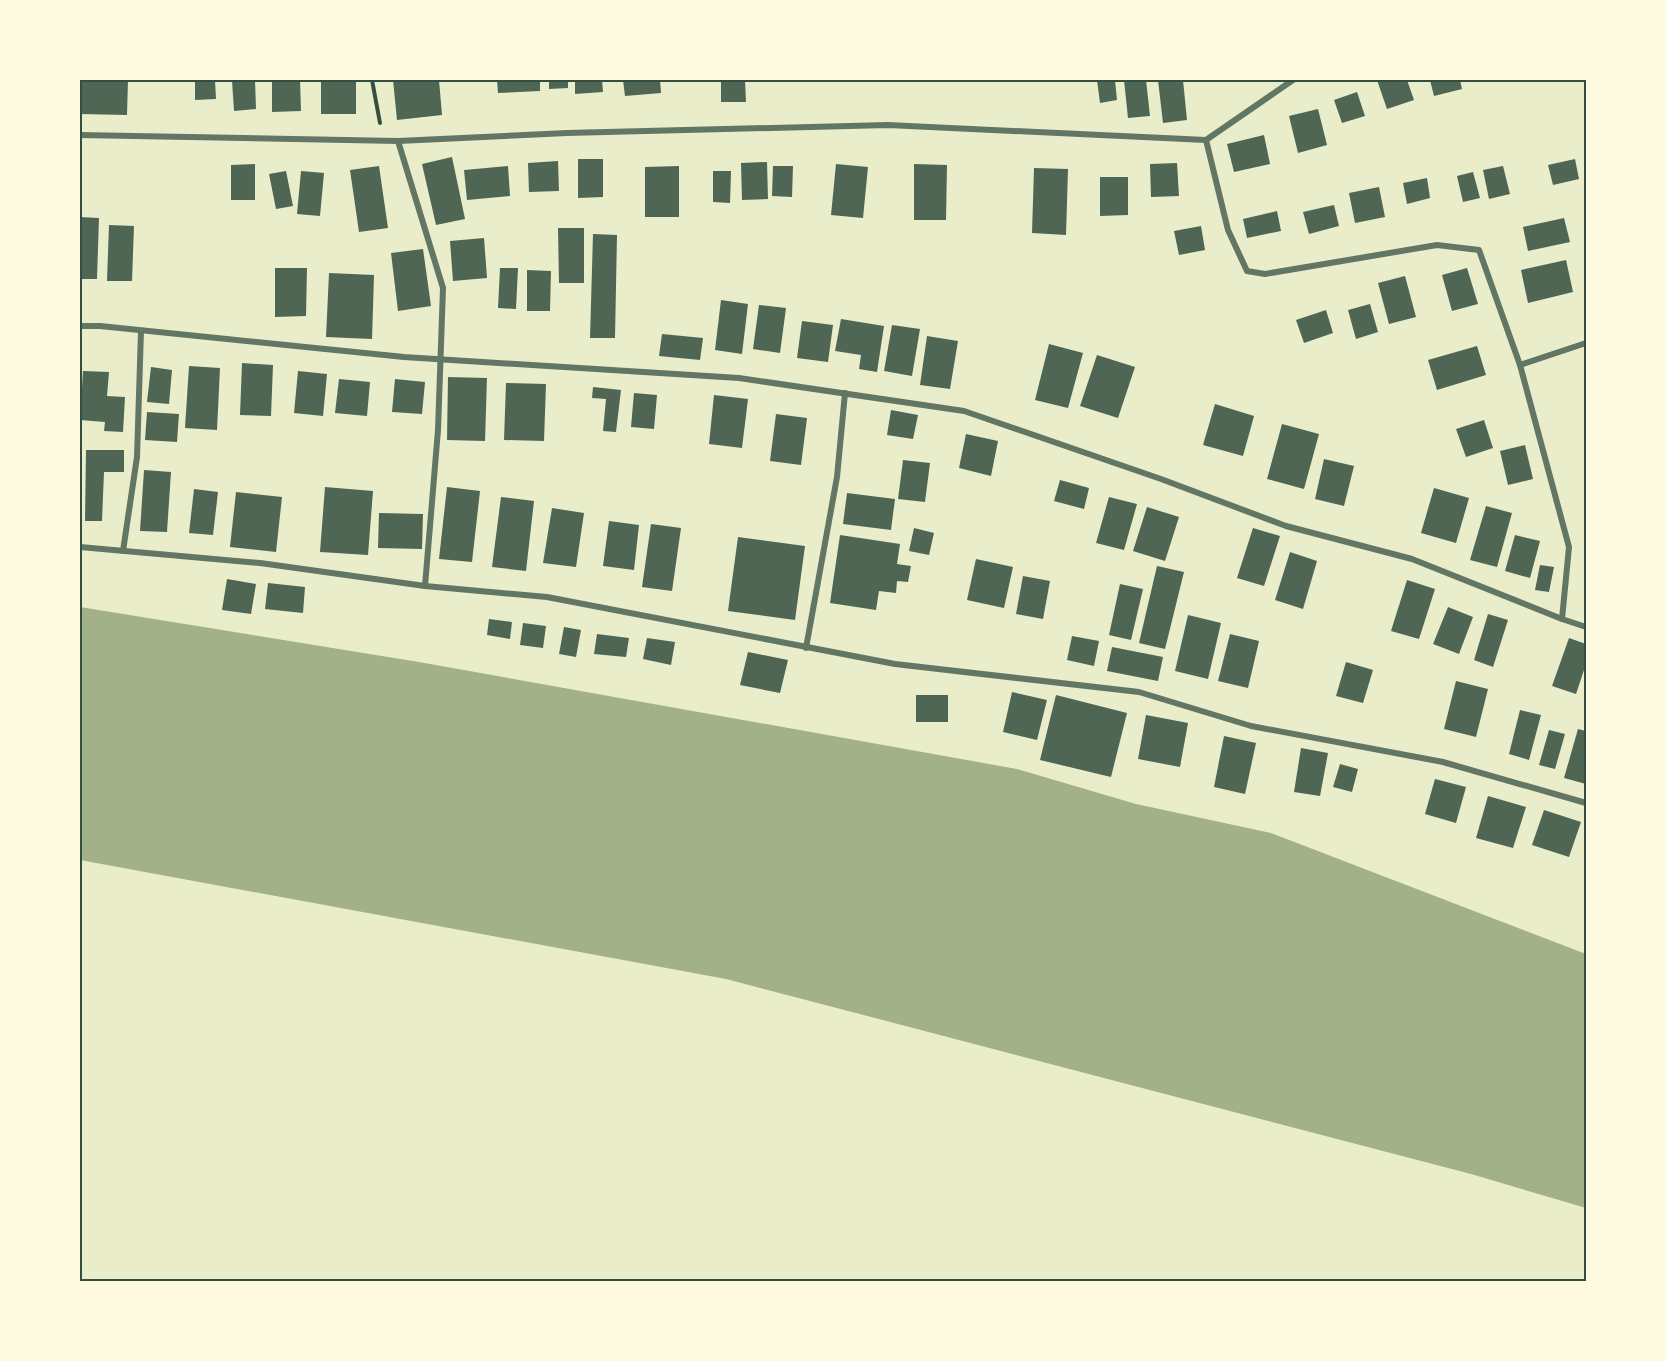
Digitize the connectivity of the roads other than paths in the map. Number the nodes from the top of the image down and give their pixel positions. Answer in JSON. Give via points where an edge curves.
{"nodes":[{"id":1,"x":1293,"y":80,"type":"edge"},
{"id":2,"x":80,"y":135,"type":"edge"},
{"id":3,"x":1206,"y":140,"type":"junction"},
{"id":4,"x":398,"y":141,"type":"junction"},
{"id":5,"x":80,"y":326,"type":"edge"},
{"id":6,"x":141,"y":331,"type":"junction"},
{"id":7,"x":1587,"y":343,"type":"edge"},
{"id":8,"x":442,"y":358,"type":"junction"},
{"id":9,"x":1520,"y":365,"type":"junction"},
{"id":10,"x":845,"y":393,"type":"junction"},
{"id":11,"x":80,"y":547,"type":"edge"},
{"id":12,"x":123,"y":551,"type":"junction"},
{"id":13,"x":425,"y":586,"type":"junction"},
{"id":14,"x":1562,"y":619,"type":"junction"},
{"id":15,"x":1587,"y":627,"type":"edge"},
{"id":16,"x":806,"y":648,"type":"junction"},
{"id":17,"x":1587,"y":803,"type":"edge"}],
"edges":[{"from":1,"to":3,"type":"street"},
{"from":2,"to":4,"type":"street"},
{"from":3,"to":4,"type":"street","via":[[888,125]]},
{"from":3,"to":9,"type":"street","via":[[1228,230],[1247,271],[1264,274],[1437,245],[1479,250]]},
{"from":4,"to":8,"type":"street","via":[[443,288]]},
{"from":5,"to":6,"type":"street"},
{"from":6,"to":8,"type":"street"},
{"from":6,"to":12,"type":"street","via":[[137,457]]},
{"from":7,"to":9,"type":"street"},
{"from":8,"to":10,"type":"street","via":[[740,378]]},
{"from":8,"to":13,"type":"street"},
{"from":9,"to":14,"type":"street","via":[[1569,547]]},
{"from":10,"to":14,"type":"street","via":[[964,411],[1286,526],[1412,559]]},
{"from":10,"to":16,"type":"street","via":[[837,477]]},
{"from":11,"to":12,"type":"street"},
{"from":12,"to":13,"type":"street","via":[[260,563]]},
{"from":13,"to":16,"type":"street","via":[[548,597]]},
{"from":14,"to":15,"type":"street"},
{"from":16,"to":17,"type":"street","via":[[895,664],[1139,692],[1251,726],[1443,762]]}]}
